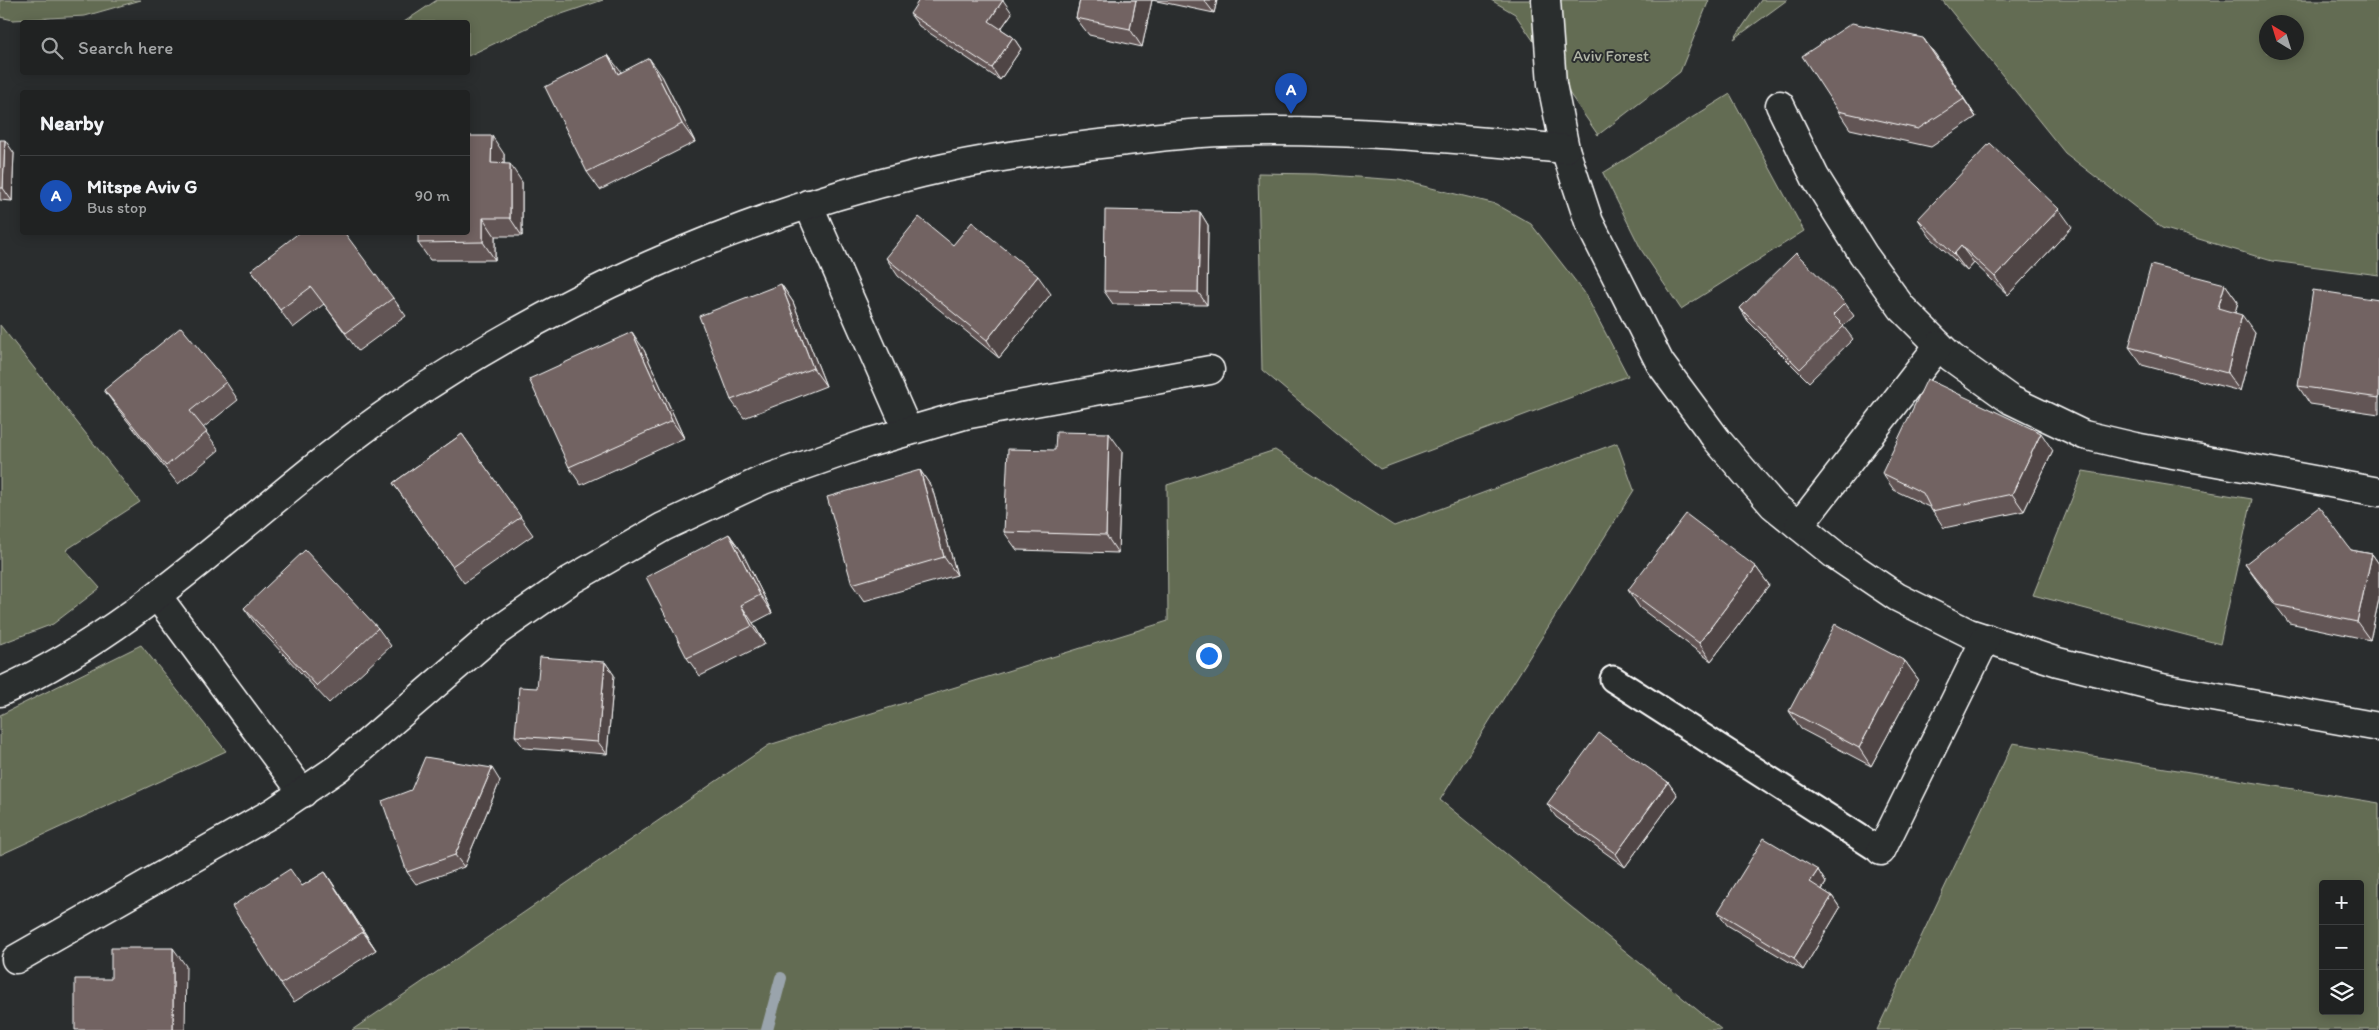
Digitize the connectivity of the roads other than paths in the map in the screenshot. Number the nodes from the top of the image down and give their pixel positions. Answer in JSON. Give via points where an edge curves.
{"nodes":[{"id":1,"x":1546,"y":0,"type":"edge"},
{"id":2,"x":1780,"y":105,"type":"dead end"},
{"id":3,"x":1565,"y":148,"type":"junction"},
{"id":4,"x":808,"y":204,"type":"junction"},
{"id":5,"x":1939,"y":345,"type":"junction"},
{"id":6,"x":1210,"y":370,"type":"dead end"},
{"id":7,"x":908,"y":431,"type":"junction"},
{"id":8,"x":2379,"y":492,"type":"edge"},
{"id":9,"x":1799,"y":526,"type":"junction"},
{"id":10,"x":158,"y":597,"type":"junction"},
{"id":11,"x":1986,"y":638,"type":"junction"},
{"id":12,"x":1614,"y":680,"type":"dead end"},
{"id":13,"x":0,"y":692,"type":"edge"},
{"id":14,"x":2379,"y":727,"type":"edge"},
{"id":15,"x":303,"y":793,"type":"junction"},
{"id":16,"x":1881,"y":851,"type":"joint"},
{"id":17,"x":16,"y":960,"type":"dead end"}],
"edges":[{"from":1,"to":3,"type":"street","via":[[1552,84]]},
{"from":2,"to":5,"type":"street","via":[[1815,177],[1863,254],[1902,308]]},
{"from":3,"to":4,"type":"street","via":[[1325,130],[1216,132],[1026,153],[924,172]]},
{"from":3,"to":9,"type":"street","via":[[1589,222],[1660,363],[1716,440],[1773,505]]},
{"from":4,"to":7,"type":"street"},
{"from":4,"to":10,"type":"street","via":[[711,239],[620,278],[430,384],[352,436]]},
{"from":5,"to":8,"type":"street","via":[[2012,400],[2084,435]]},
{"from":5,"to":9,"type":"street"},
{"from":6,"to":7,"type":"street","via":[[964,415]]},
{"from":7,"to":15,"type":"street","via":[[763,480],[663,527],[571,580],[496,632],[338,768]]},
{"from":9,"to":11,"type":"street","via":[[1835,555],[1897,596],[1969,633]]},
{"from":10,"to":13,"type":"street","via":[[76,652]]},
{"from":10,"to":15,"type":"street"},
{"from":11,"to":14,"type":"street","via":[[2058,662],[2162,688]]},
{"from":11,"to":16,"type":"street"},
{"from":12,"to":16,"type":"lane"},
{"from":15,"to":17,"type":"street"}]}
